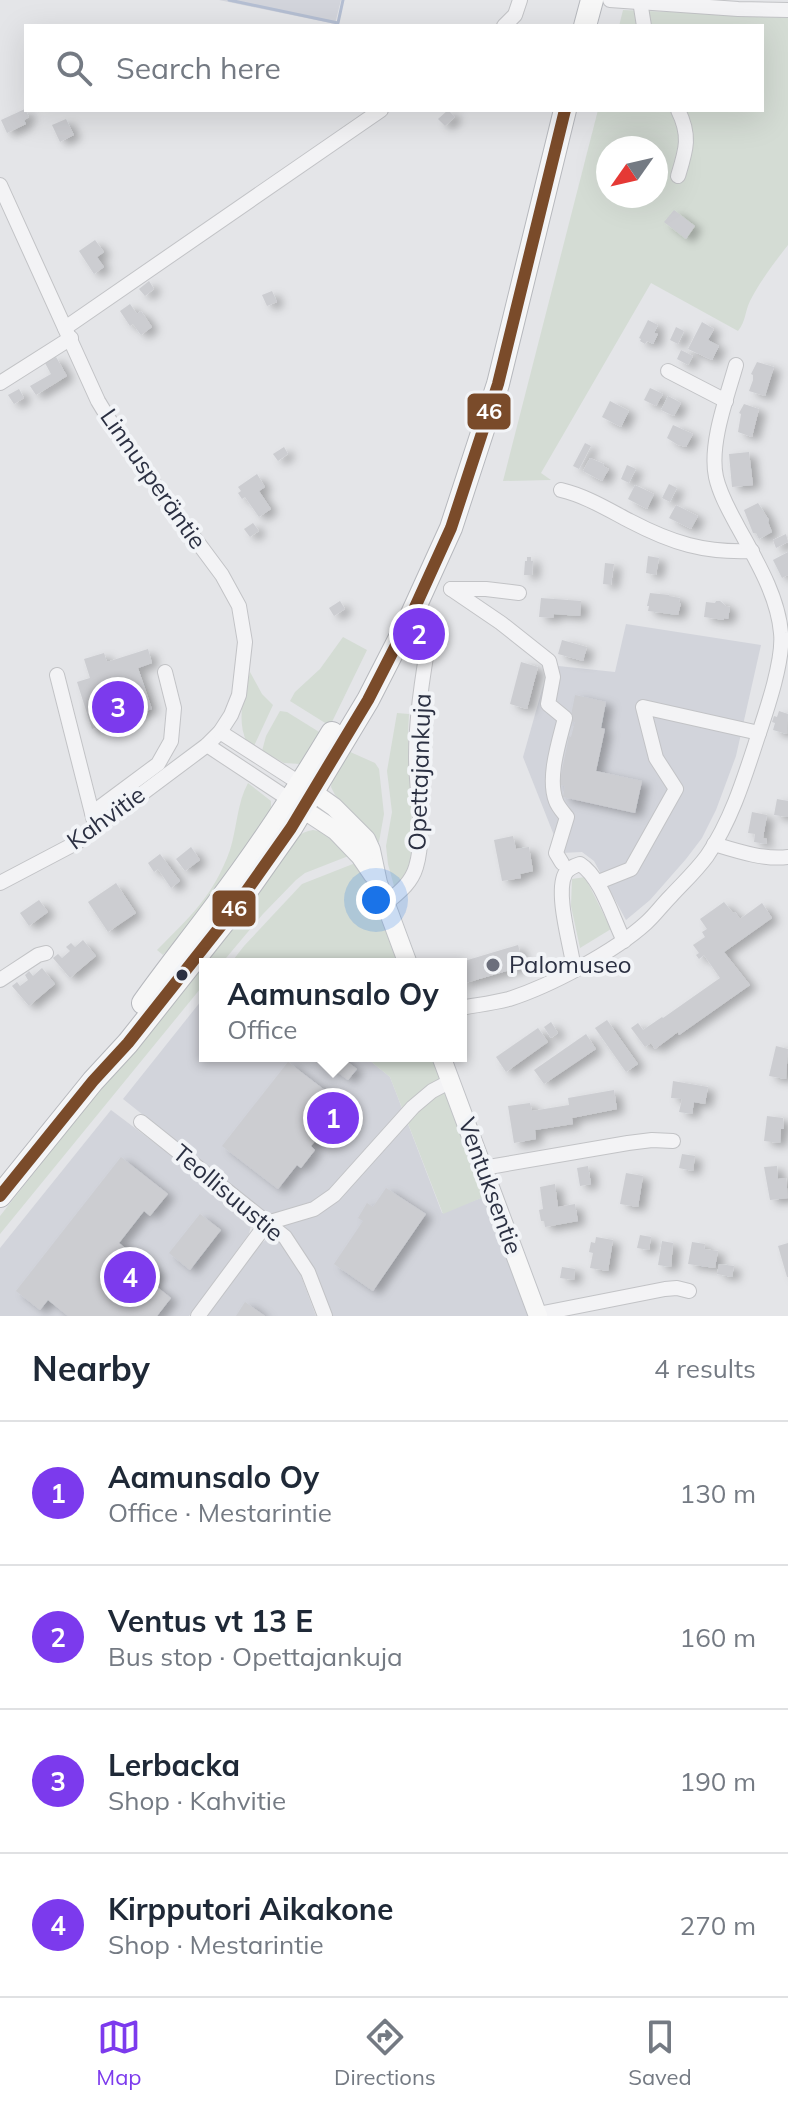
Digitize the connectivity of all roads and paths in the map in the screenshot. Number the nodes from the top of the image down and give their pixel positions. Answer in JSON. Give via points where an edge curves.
{"nodes":[{"id":1,"x":520,"y":0,"type":"edge"},
{"id":2,"x":592,"y":0,"type":"edge"},
{"id":3,"x":610,"y":0,"type":"edge"},
{"id":4,"x":617,"y":0,"type":"edge"},
{"id":5,"x":640,"y":1,"type":"edge"},
{"id":6,"x":788,"y":10,"type":"edge"},
{"id":7,"x":506,"y":24,"type":"edge"},
{"id":8,"x":586,"y":24,"type":"edge"},
{"id":9,"x":644,"y":24,"type":"edge"},
{"id":10,"x":378,"y":112,"type":"edge"},
{"id":11,"x":565,"y":112,"type":"edge"},
{"id":12,"x":679,"y":112,"type":"edge"},
{"id":13,"x":678,"y":176,"type":"dead end"},
{"id":14,"x":0,"y":185,"type":"edge"},
{"id":15,"x":68,"y":333,"type":"junction"},
{"id":16,"x":736,"y":365,"type":"dead end"},
{"id":17,"x":668,"y":371,"type":"dead end"},
{"id":18,"x":0,"y":383,"type":"edge"},
{"id":19,"x":726,"y":401,"type":"junction"},
{"id":20,"x":561,"y":490,"type":"dead end"},
{"id":21,"x":752,"y":551,"type":"junction"},
{"id":22,"x":519,"y":593,"type":"dead end"},
{"id":23,"x":431,"y":629,"type":"dead end"},
{"id":24,"x":165,"y":672,"type":"dead end"},
{"id":25,"x":57,"y":675,"type":"dead end"},
{"id":26,"x":220,"y":732,"type":"junction"},
{"id":27,"x":759,"y":733,"type":"junction"},
{"id":28,"x":207,"y":745,"type":"junction"},
{"id":29,"x":164,"y":767,"type":"junction"},
{"id":30,"x":302,"y":796,"type":"junction"},
{"id":31,"x":92,"y":813,"type":"junction"},
{"id":32,"x":96,"y":829,"type":"junction"},
{"id":33,"x":714,"y":844,"type":"junction"},
{"id":34,"x":788,"y":857,"type":"edge"},
{"id":35,"x":562,"y":863,"type":"dead end"},
{"id":36,"x":601,"y":881,"type":"dead end"},
{"id":37,"x":0,"y":883,"type":"edge"},
{"id":38,"x":385,"y":904,"type":"junction"},
{"id":39,"x":624,"y":941,"type":"junction"},
{"id":40,"x":46,"y":953,"type":"dead end"},
{"id":41,"x":406,"y":958,"type":"edge"},
{"id":42,"x":574,"y":969,"type":"junction"},
{"id":43,"x":0,"y":980,"type":"edge"},
{"id":44,"x":467,"y":1007,"type":"edge"},
{"id":45,"x":443,"y":1062,"type":"edge"},
{"id":46,"x":451,"y":1081,"type":"junction"},
{"id":47,"x":141,"y":1122,"type":"dead end"},
{"id":48,"x":673,"y":1141,"type":"dead end"},
{"id":49,"x":483,"y":1166,"type":"junction"},
{"id":50,"x":0,"y":1196,"type":"edge"},
{"id":51,"x":267,"y":1223,"type":"junction"},
{"id":52,"x":689,"y":1291,"type":"dead end"},
{"id":53,"x":538,"y":1315,"type":"edge"},
{"id":54,"x":198,"y":1316,"type":"edge"},
{"id":55,"x":325,"y":1316,"type":"edge"}],
"edges":[{"from":1,"to":7,"type":"street"},
{"from":2,"to":8,"type":"highway"},
{"from":3,"to":4,"type":"street"},
{"from":4,"to":5,"type":"street"},
{"from":5,"to":6,"type":"street"},
{"from":5,"to":9,"type":"street"},
{"from":10,"to":15,"type":"street"},
{"from":11,"to":30,"type":"highway","via":[[498,384],[451,528],[368,700]]},
{"from":12,"to":13,"type":"street","via":[[687,131]]},
{"from":14,"to":15,"type":"street","name":"Linnusperäntie"},
{"from":15,"to":18,"type":"street"},
{"from":15,"to":26,"type":"street","name":"Linnusperäntie","via":[[121,439],[222,575],[239,606],[245,642],[239,695]]},
{"from":16,"to":19,"type":"street"},
{"from":17,"to":19,"type":"street"},
{"from":19,"to":21,"type":"street","via":[[716,477]]},
{"from":20,"to":21,"type":"street","via":[[683,545]]},
{"from":21,"to":27,"type":"street","via":[[780,619],[782,638]]},
{"from":22,"to":35,"type":"street","via":[[451,589],[549,661],[553,677],[548,704],[565,718],[553,783],[556,803],[567,817],[556,853]]},
{"from":23,"to":38,"type":"street","name":"Opettajankuja","via":[[417,729],[420,848],[412,878]]},
{"from":24,"to":29,"type":"street","via":[[174,708]]},
{"from":25,"to":31,"type":"street"},
{"from":26,"to":28,"type":"street","name":"Linnusperäntie"},
{"from":26,"to":30,"type":"street"},
{"from":27,"to":33,"type":"street"},
{"from":27,"to":36,"type":"street","via":[[643,707],[656,758],[676,789],[631,869]]},
{"from":28,"to":29,"type":"street","name":"Kahvitie"},
{"from":28,"to":30,"type":"street"},
{"from":29,"to":31,"type":"street"},
{"from":29,"to":32,"type":"street","name":"Kahvitie"},
{"from":30,"to":38,"type":"main road","via":[[352,846],[378,883]]},
{"from":30,"to":50,"type":"highway","via":[[231,913]]},
{"from":31,"to":32,"type":"street"},
{"from":32,"to":37,"type":"street","name":"Kahvitie"},
{"from":33,"to":34,"type":"street"},
{"from":33,"to":39,"type":"street","via":[[693,874]]},
{"from":38,"to":41,"type":"main road"},
{"from":39,"to":42,"type":"street"},
{"from":39,"to":42,"type":"street","via":[[589,869],[571,867],[562,886]]},
{"from":40,"to":43,"type":"street"},
{"from":42,"to":44,"type":"street","via":[[509,999]]},
{"from":45,"to":46,"type":"main road","name":"Ventuksentie"},
{"from":46,"to":49,"type":"main road","name":"Ventuksentie"},
{"from":46,"to":51,"type":"street","via":[[413,1107],[334,1195],[314,1209]]},
{"from":47,"to":51,"type":"street","name":"Teollisuustie"},
{"from":48,"to":49,"type":"street"},
{"from":49,"to":53,"type":"main road","name":"Ventuksentie"},
{"from":51,"to":54,"type":"street"},
{"from":51,"to":55,"type":"street","name":"Teollisuustie","via":[[285,1237],[308,1272]]},
{"from":52,"to":53,"type":"street","via":[[665,1289]]}]}
